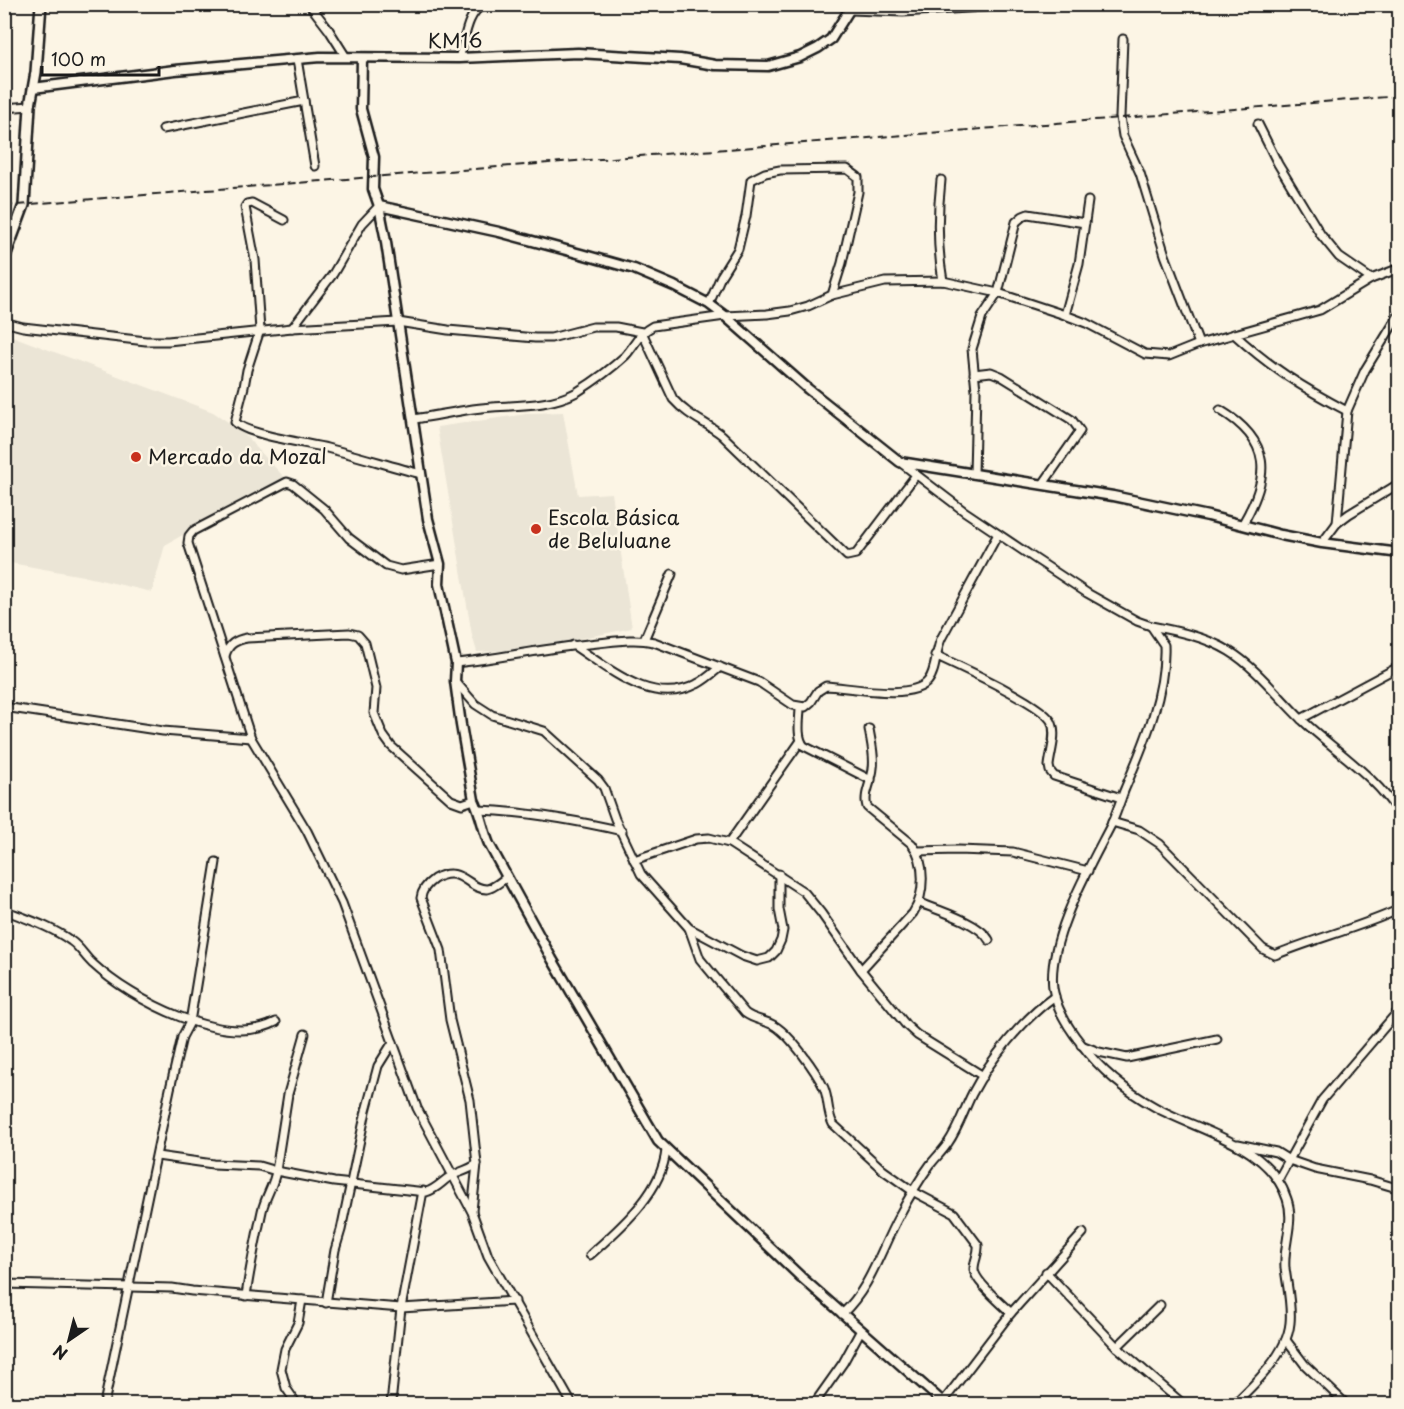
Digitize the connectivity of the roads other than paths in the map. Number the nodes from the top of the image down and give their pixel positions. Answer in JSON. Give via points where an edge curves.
{"nodes":[{"id":1,"x":41,"y":4,"type":"edge"},
{"id":2,"x":309,"y":4,"type":"edge"},
{"id":3,"x":483,"y":4,"type":"edge"},
{"id":4,"x":840,"y":4,"type":"edge"},
{"id":5,"x":1033,"y":4,"type":"edge"},
{"id":6,"x":852,"y":7,"type":"edge"},
{"id":7,"x":1123,"y":39,"type":"dead end"},
{"id":8,"x":346,"y":57,"type":"junction"},
{"id":9,"x":459,"y":58,"type":"junction"},
{"id":10,"x":297,"y":59,"type":"junction"},
{"id":11,"x":362,"y":59,"type":"junction"},
{"id":12,"x":33,"y":88,"type":"junction"},
{"id":13,"x":304,"y":101,"type":"junction"},
{"id":14,"x":30,"y":106,"type":"junction"},
{"id":15,"x":4,"y":108,"type":"edge"},
{"id":16,"x":1258,"y":124,"type":"dead end"},
{"id":17,"x":163,"y":129,"type":"dead end"},
{"id":18,"x":315,"y":166,"type":"dead end"},
{"id":19,"x":941,"y":180,"type":"dead end"},
{"id":20,"x":1088,"y":201,"type":"dead end"},
{"id":21,"x":379,"y":206,"type":"junction"},
{"id":22,"x":284,"y":220,"type":"dead end"},
{"id":23,"x":1085,"y":224,"type":"junction"},
{"id":24,"x":4,"y":260,"type":"edge"},
{"id":25,"x":1400,"y":268,"type":"edge"},
{"id":26,"x":1371,"y":279,"type":"junction"},
{"id":27,"x":943,"y":281,"type":"junction"},
{"id":28,"x":998,"y":293,"type":"junction"},
{"id":29,"x":832,"y":295,"type":"junction"},
{"id":30,"x":709,"y":304,"type":"junction"},
{"id":31,"x":1399,"y":314,"type":"edge"},
{"id":32,"x":1065,"y":315,"type":"junction"},
{"id":33,"x":725,"y":316,"type":"junction"},
{"id":34,"x":4,"y":322,"type":"edge"},
{"id":35,"x":398,"y":322,"type":"junction"},
{"id":36,"x":292,"y":328,"type":"junction"},
{"id":37,"x":260,"y":330,"type":"junction"},
{"id":38,"x":642,"y":332,"type":"junction"},
{"id":39,"x":1234,"y":334,"type":"junction"},
{"id":40,"x":1199,"y":344,"type":"junction"},
{"id":41,"x":974,"y":374,"type":"junction"},
{"id":42,"x":1220,"y":410,"type":"dead end"},
{"id":43,"x":1347,"y":411,"type":"junction"},
{"id":44,"x":414,"y":419,"type":"junction"},
{"id":45,"x":900,"y":462,"type":"junction"},
{"id":46,"x":421,"y":474,"type":"junction"},
{"id":47,"x":974,"y":474,"type":"junction"},
{"id":48,"x":916,"y":476,"type":"junction"},
{"id":49,"x":1400,"y":483,"type":"edge"},
{"id":50,"x":1043,"y":484,"type":"junction"},
{"id":51,"x":1337,"y":523,"type":"junction"},
{"id":52,"x":1242,"y":525,"type":"junction"},
{"id":53,"x":998,"y":534,"type":"junction"},
{"id":54,"x":1322,"y":543,"type":"junction"},
{"id":55,"x":1400,"y":553,"type":"edge"},
{"id":56,"x":440,"y":564,"type":"junction"},
{"id":57,"x":672,"y":574,"type":"dead end"},
{"id":58,"x":1151,"y":626,"type":"junction"},
{"id":59,"x":644,"y":640,"type":"junction"},
{"id":60,"x":573,"y":645,"type":"junction"},
{"id":61,"x":935,"y":655,"type":"junction"},
{"id":62,"x":225,"y":656,"type":"junction"},
{"id":63,"x":456,"y":663,"type":"junction"},
{"id":64,"x":1400,"y":666,"type":"edge"},
{"id":65,"x":720,"y":668,"type":"junction"},
{"id":66,"x":455,"y":681,"type":"junction"},
{"id":67,"x":4,"y":706,"type":"edge"},
{"id":68,"x":800,"y":707,"type":"junction"},
{"id":69,"x":1301,"y":719,"type":"junction"},
{"id":70,"x":868,"y":729,"type":"dead end"},
{"id":71,"x":251,"y":738,"type":"junction"},
{"id":72,"x":800,"y":741,"type":"junction"},
{"id":73,"x":872,"y":780,"type":"junction"},
{"id":74,"x":1121,"y":798,"type":"junction"},
{"id":75,"x":474,"y":800,"type":"junction"},
{"id":76,"x":479,"y":810,"type":"junction"},
{"id":77,"x":1400,"y":815,"type":"edge"},
{"id":78,"x":1112,"y":822,"type":"junction"},
{"id":79,"x":621,"y":831,"type":"junction"},
{"id":80,"x":729,"y":843,"type":"junction"},
{"id":81,"x":917,"y":851,"type":"junction"},
{"id":82,"x":634,"y":860,"type":"junction"},
{"id":83,"x":216,"y":862,"type":"dead end"},
{"id":84,"x":1088,"y":871,"type":"junction"},
{"id":85,"x":779,"y":874,"type":"junction"},
{"id":86,"x":507,"y":877,"type":"junction"},
{"id":87,"x":920,"y":903,"type":"junction"},
{"id":88,"x":1400,"y":909,"type":"edge"},
{"id":89,"x":4,"y":910,"type":"edge"},
{"id":90,"x":689,"y":928,"type":"junction"},
{"id":91,"x":989,"y":940,"type":"dead end"},
{"id":92,"x":861,"y":970,"type":"junction"},
{"id":93,"x":1055,"y":996,"type":"junction"},
{"id":94,"x":1400,"y":1009,"type":"edge"},
{"id":95,"x":190,"y":1022,"type":"junction"},
{"id":96,"x":276,"y":1022,"type":"dead end"},
{"id":97,"x":305,"y":1034,"type":"dead end"},
{"id":98,"x":1217,"y":1039,"type":"dead end"},
{"id":99,"x":393,"y":1042,"type":"junction"},
{"id":100,"x":1082,"y":1045,"type":"junction"},
{"id":101,"x":1099,"y":1052,"type":"junction"},
{"id":102,"x":1091,"y":1057,"type":"junction"},
{"id":103,"x":983,"y":1076,"type":"junction"},
{"id":104,"x":1229,"y":1142,"type":"junction"},
{"id":105,"x":666,"y":1150,"type":"junction"},
{"id":106,"x":157,"y":1156,"type":"junction"},
{"id":107,"x":1289,"y":1160,"type":"junction"},
{"id":108,"x":477,"y":1164,"type":"junction"},
{"id":109,"x":276,"y":1171,"type":"junction"},
{"id":110,"x":452,"y":1175,"type":"junction"},
{"id":111,"x":1278,"y":1180,"type":"junction"},
{"id":112,"x":350,"y":1184,"type":"junction"},
{"id":113,"x":1400,"y":1189,"type":"edge"},
{"id":114,"x":423,"y":1191,"type":"junction"},
{"id":115,"x":914,"y":1191,"type":"junction"},
{"id":116,"x":472,"y":1212,"type":"junction"},
{"id":117,"x":1083,"y":1233,"type":"dead end"},
{"id":118,"x":590,"y":1255,"type":"dead end"},
{"id":119,"x":1046,"y":1272,"type":"junction"},
{"id":120,"x":4,"y":1284,"type":"edge"},
{"id":121,"x":128,"y":1286,"type":"junction"},
{"id":122,"x":246,"y":1296,"type":"junction"},
{"id":123,"x":302,"y":1300,"type":"junction"},
{"id":124,"x":514,"y":1301,"type":"junction"},
{"id":125,"x":326,"y":1303,"type":"junction"},
{"id":126,"x":1160,"y":1305,"type":"dead end"},
{"id":127,"x":401,"y":1308,"type":"junction"},
{"id":128,"x":1011,"y":1313,"type":"junction"},
{"id":129,"x":842,"y":1314,"type":"junction"},
{"id":130,"x":861,"y":1330,"type":"junction"},
{"id":131,"x":1286,"y":1340,"type":"junction"},
{"id":132,"x":1117,"y":1347,"type":"junction"},
{"id":133,"x":944,"y":1403,"type":"edge"},
{"id":134,"x":104,"y":1404,"type":"edge"},
{"id":135,"x":297,"y":1404,"type":"edge"},
{"id":136,"x":392,"y":1404,"type":"edge"},
{"id":137,"x":572,"y":1404,"type":"edge"},
{"id":138,"x":814,"y":1404,"type":"edge"},
{"id":139,"x":1183,"y":1404,"type":"edge"},
{"id":140,"x":1234,"y":1404,"type":"edge"},
{"id":141,"x":1346,"y":1404,"type":"edge"}],
"edges":[{"from":1,"to":12,"type":"main road"},
{"from":2,"to":8,"type":"street"},
{"from":3,"to":9,"type":"street","via":[[470,18]]},
{"from":4,"to":6,"type":"street"},
{"from":5,"to":6,"type":"street","via":[[903,12]]},
{"from":6,"to":9,"type":"street","name":"KM16","via":[[831,39],[800,57],[768,66],[578,53]]},
{"from":7,"to":40,"type":"street","via":[[1123,136],[1140,173],[1165,255]]},
{"from":8,"to":10,"type":"street","name":"KM16"},
{"from":8,"to":11,"type":"street","name":"KM16"},
{"from":9,"to":11,"type":"street","name":"KM16"},
{"from":10,"to":12,"type":"street","name":"KM16"},
{"from":10,"to":13,"type":"street"},
{"from":11,"to":21,"type":"street","via":[[360,100],[374,157],[373,189]]},
{"from":12,"to":14,"type":"main road"},
{"from":13,"to":17,"type":"street"},
{"from":13,"to":18,"type":"street"},
{"from":14,"to":15,"type":"street"},
{"from":14,"to":24,"type":"main road","via":[[24,205]]},
{"from":16,"to":26,"type":"street","via":[[1321,235],[1339,257]]},
{"from":19,"to":27,"type":"street","via":[[937,215]]},
{"from":20,"to":23,"type":"street"},
{"from":21,"to":30,"type":"street","via":[[499,232],[634,269]]},
{"from":21,"to":35,"type":"street"},
{"from":21,"to":36,"type":"street","via":[[362,224],[333,274]]},
{"from":22,"to":37,"type":"street","via":[[252,203],[245,207],[255,260]]},
{"from":23,"to":28,"type":"street","via":[[1023,216],[1016,222]]},
{"from":23,"to":32,"type":"street"},
{"from":25,"to":26,"type":"street"},
{"from":26,"to":39,"type":"street","via":[[1320,310]]},
{"from":27,"to":28,"type":"street"},
{"from":27,"to":29,"type":"street","via":[[885,282]]},
{"from":28,"to":32,"type":"street"},
{"from":28,"to":41,"type":"street","via":[[975,333]]},
{"from":29,"to":30,"type":"street","via":[[858,192],[858,177],[847,169],[780,170],[751,180],[738,249]]},
{"from":29,"to":33,"type":"street","via":[[790,311]]},
{"from":30,"to":33,"type":"street"},
{"from":31,"to":43,"type":"street","via":[[1365,370]]},
{"from":32,"to":40,"type":"street","via":[[1145,354],[1169,356]]},
{"from":33,"to":38,"type":"street","via":[[664,324]]},
{"from":33,"to":45,"type":"street"},
{"from":34,"to":37,"type":"street","via":[[146,341]]},
{"from":35,"to":36,"type":"street"},
{"from":35,"to":38,"type":"street","via":[[535,338],[593,327]]},
{"from":35,"to":44,"type":"street"},
{"from":36,"to":37,"type":"street"},
{"from":37,"to":46,"type":"street","via":[[235,418],[238,425],[263,435]]},
{"from":38,"to":44,"type":"street","via":[[625,355],[576,392],[555,401]]},
{"from":38,"to":48,"type":"street","via":[[680,407],[722,435],[847,556],[856,554]]},
{"from":39,"to":40,"type":"street"},
{"from":39,"to":43,"type":"street","via":[[1288,379]]},
{"from":41,"to":47,"type":"street"},
{"from":41,"to":50,"type":"street","via":[[991,372],[1001,376],[1072,420],[1080,432]]},
{"from":42,"to":52,"type":"street","via":[[1238,420],[1260,448],[1262,467],[1256,497]]},
{"from":43,"to":51,"type":"street"},
{"from":44,"to":46,"type":"street"},
{"from":45,"to":47,"type":"street"},
{"from":45,"to":48,"type":"street"},
{"from":46,"to":56,"type":"street"},
{"from":47,"to":50,"type":"street"},
{"from":48,"to":53,"type":"street"},
{"from":49,"to":51,"type":"street"},
{"from":50,"to":52,"type":"street","via":[[1113,495]]},
{"from":51,"to":54,"type":"street"},
{"from":52,"to":54,"type":"street"},
{"from":53,"to":58,"type":"street","via":[[1087,593]]},
{"from":53,"to":61,"type":"street"},
{"from":54,"to":55,"type":"street"},
{"from":56,"to":62,"type":"street","via":[[401,570],[386,567],[349,538],[324,509],[287,482],[189,536]]},
{"from":56,"to":63,"type":"street","via":[[439,584]]},
{"from":57,"to":59,"type":"street"},
{"from":58,"to":69,"type":"street","via":[[1209,640],[1230,651]]},
{"from":58,"to":74,"type":"street","via":[[1164,645],[1158,696]]},
{"from":59,"to":60,"type":"street"},
{"from":59,"to":65,"type":"street"},
{"from":60,"to":63,"type":"street"},
{"from":60,"to":65,"type":"street","via":[[626,681],[646,689],[667,691],[697,685]]},
{"from":61,"to":68,"type":"street","via":[[933,671],[923,686],[907,691],[826,686],[805,707]]},
{"from":61,"to":74,"type":"street","via":[[1028,702],[1049,719],[1053,729],[1049,766],[1054,776]]},
{"from":62,"to":71,"type":"street"},
{"from":62,"to":75,"type":"street","via":[[234,642],[247,638],[358,635],[365,643],[376,688],[374,713],[383,735],[452,800],[462,804]]},
{"from":63,"to":66,"type":"street"},
{"from":64,"to":69,"type":"street"},
{"from":65,"to":68,"type":"street","via":[[759,682]]},
{"from":66,"to":75,"type":"street"},
{"from":66,"to":79,"type":"street","via":[[492,715],[544,731],[560,744],[604,788]]},
{"from":67,"to":71,"type":"street","via":[[163,731]]},
{"from":68,"to":72,"type":"street"},
{"from":69,"to":77,"type":"street","via":[[1376,785]]},
{"from":70,"to":73,"type":"street","via":[[874,762]]},
{"from":71,"to":99,"type":"street","via":[[307,831],[342,903]]},
{"from":72,"to":73,"type":"street"},
{"from":72,"to":80,"type":"street"},
{"from":73,"to":81,"type":"street","via":[[865,799],[867,807]]},
{"from":74,"to":78,"type":"street"},
{"from":75,"to":76,"type":"street"},
{"from":76,"to":79,"type":"street","via":[[553,817]]},
{"from":76,"to":86,"type":"street","via":[[489,844]]},
{"from":78,"to":84,"type":"street"},
{"from":78,"to":88,"type":"street","via":[[1139,830],[1161,844],[1263,949],[1275,955]]},
{"from":79,"to":82,"type":"street"},
{"from":80,"to":82,"type":"street","via":[[696,839]]},
{"from":80,"to":85,"type":"street"},
{"from":81,"to":84,"type":"street","via":[[1013,852]]},
{"from":81,"to":87,"type":"street","via":[[921,860]]},
{"from":82,"to":90,"type":"street","via":[[648,884]]},
{"from":83,"to":95,"type":"street"},
{"from":84,"to":93,"type":"street","via":[[1070,909],[1057,951],[1053,972]]},
{"from":85,"to":90,"type":"street","via":[[783,930],[776,951],[769,958],[757,961],[742,956]]},
{"from":85,"to":92,"type":"street","via":[[804,892]]},
{"from":86,"to":105,"type":"street"},
{"from":86,"to":108,"type":"street","via":[[486,889],[458,875],[441,875],[422,891],[421,898],[441,950],[450,1020],[470,1100]]},
{"from":87,"to":91,"type":"street","via":[[968,923]]},
{"from":87,"to":92,"type":"street"},
{"from":89,"to":95,"type":"street","via":[[70,940],[104,973],[156,1007]]},
{"from":90,"to":115,"type":"street","via":[[700,959],[745,1013],[777,1028],[818,1077],[833,1124],[883,1170]]},
{"from":92,"to":103,"type":"street","via":[[917,1035]]},
{"from":93,"to":100,"type":"street"},
{"from":93,"to":103,"type":"street","via":[[1021,1026]]},
{"from":94,"to":107,"type":"street","via":[[1323,1100]]},
{"from":95,"to":96,"type":"street","via":[[256,1030]]},
{"from":95,"to":106,"type":"street","via":[[182,1037]]},
{"from":97,"to":109,"type":"street","via":[[288,1094]]},
{"from":98,"to":101,"type":"street","via":[[1127,1058]]},
{"from":99,"to":110,"type":"street","via":[[417,1108]]},
{"from":99,"to":112,"type":"street","via":[[378,1066]]},
{"from":100,"to":101,"type":"street"},
{"from":100,"to":102,"type":"street"},
{"from":101,"to":102,"type":"street"},
{"from":102,"to":104,"type":"street","via":[[1136,1096]]},
{"from":103,"to":115,"type":"street","via":[[949,1142]]},
{"from":104,"to":107,"type":"street","via":[[1276,1152]]},
{"from":104,"to":111,"type":"street","via":[[1264,1163]]},
{"from":105,"to":118,"type":"street","via":[[661,1172],[642,1202]]},
{"from":105,"to":129,"type":"street"},
{"from":106,"to":109,"type":"street"},
{"from":106,"to":121,"type":"street"},
{"from":107,"to":111,"type":"street"},
{"from":107,"to":113,"type":"street"},
{"from":108,"to":110,"type":"street"},
{"from":108,"to":116,"type":"street"},
{"from":109,"to":112,"type":"street"},
{"from":109,"to":122,"type":"street","via":[[262,1208]]},
{"from":110,"to":114,"type":"street","via":[[434,1189]]},
{"from":110,"to":116,"type":"street"},
{"from":111,"to":131,"type":"street","via":[[1290,1212],[1285,1264],[1290,1322]]},
{"from":112,"to":114,"type":"street"},
{"from":112,"to":125,"type":"street"},
{"from":114,"to":127,"type":"street"},
{"from":115,"to":128,"type":"street","via":[[954,1213],[979,1250],[975,1277]]},
{"from":115,"to":129,"type":"street","via":[[864,1289]]},
{"from":116,"to":124,"type":"street","via":[[488,1256]]},
{"from":117,"to":119,"type":"street"},
{"from":119,"to":128,"type":"street"},
{"from":119,"to":132,"type":"street"},
{"from":120,"to":121,"type":"street"},
{"from":121,"to":122,"type":"street"},
{"from":121,"to":134,"type":"street"},
{"from":122,"to":123,"type":"street"},
{"from":123,"to":125,"type":"street"},
{"from":123,"to":135,"type":"street","via":[[280,1369],[290,1397]]},
{"from":124,"to":127,"type":"street"},
{"from":124,"to":137,"type":"street"},
{"from":125,"to":127,"type":"street"},
{"from":126,"to":132,"type":"street"},
{"from":127,"to":136,"type":"street"},
{"from":128,"to":133,"type":"street"},
{"from":129,"to":130,"type":"street"},
{"from":130,"to":133,"type":"street"},
{"from":130,"to":138,"type":"street"},
{"from":131,"to":140,"type":"street","via":[[1257,1382]]},
{"from":131,"to":141,"type":"street","via":[[1305,1365]]},
{"from":132,"to":139,"type":"street"}]}
